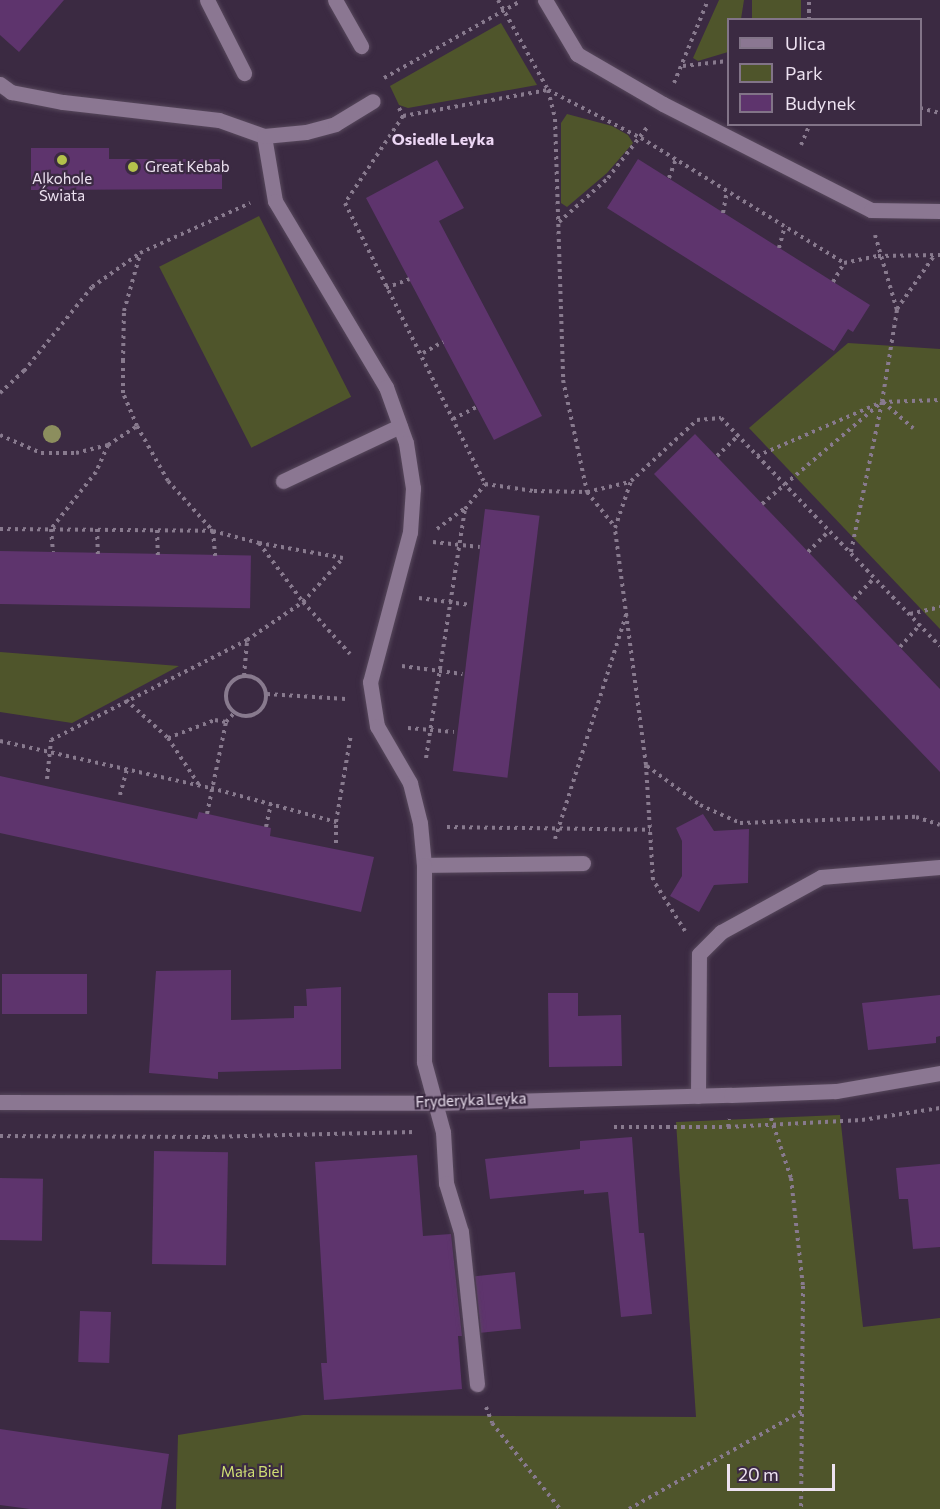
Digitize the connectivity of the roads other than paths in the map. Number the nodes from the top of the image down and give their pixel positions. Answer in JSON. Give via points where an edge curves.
{"nodes":[{"id":1,"x":207,"y":0,"type":"edge"},
{"id":2,"x":335,"y":0,"type":"edge"},
{"id":3,"x":545,"y":0,"type":"edge"},
{"id":4,"x":360,"y":46,"type":"dead end"},
{"id":5,"x":244,"y":74,"type":"dead end"},
{"id":6,"x":0,"y":84,"type":"edge"},
{"id":7,"x":373,"y":101,"type":"dead end"},
{"id":8,"x":264,"y":136,"type":"junction"},
{"id":9,"x":940,"y":211,"type":"edge"},
{"id":10,"x":400,"y":426,"type":"junction"},
{"id":11,"x":283,"y":481,"type":"dead end"},
{"id":12,"x":583,"y":863,"type":"dead end"},
{"id":13,"x":424,"y":865,"type":"junction"},
{"id":14,"x":940,"y":867,"type":"edge"},
{"id":15,"x":940,"y":1073,"type":"edge"},
{"id":16,"x":698,"y":1096,"type":"junction"},
{"id":17,"x":0,"y":1102,"type":"edge"},
{"id":18,"x":436,"y":1103,"type":"junction"},
{"id":19,"x":477,"y":1384,"type":"road end"}],
"edges":[{"from":1,"to":5,"type":"street"},
{"from":2,"to":4,"type":"street"},
{"from":3,"to":9,"type":"street","via":[[577,54],[663,104],[871,210]]},
{"from":6,"to":8,"type":"street","via":[[11,92],[63,102],[219,120]]},
{"from":7,"to":8,"type":"street","via":[[335,124],[306,132]]},
{"from":8,"to":10,"type":"street","via":[[273,192],[386,387]]},
{"from":10,"to":11,"type":"street"},
{"from":10,"to":13,"type":"street","via":[[412,488],[410,532],[370,682],[377,726],[410,783],[420,823]]},
{"from":12,"to":13,"type":"street"},
{"from":13,"to":18,"type":"street","via":[[424,1062]]},
{"from":14,"to":16,"type":"street","via":[[821,877],[722,932],[699,954]]},
{"from":15,"to":16,"type":"street","name":"Fryderyka Leyka","via":[[836,1091]]},
{"from":16,"to":18,"type":"street","name":"Fryderyka Leyka"},
{"from":17,"to":18,"type":"street","name":"Fryderyka Leyka"},
{"from":18,"to":19,"type":"street","via":[[443,1132],[446,1183],[461,1232]]}]}
